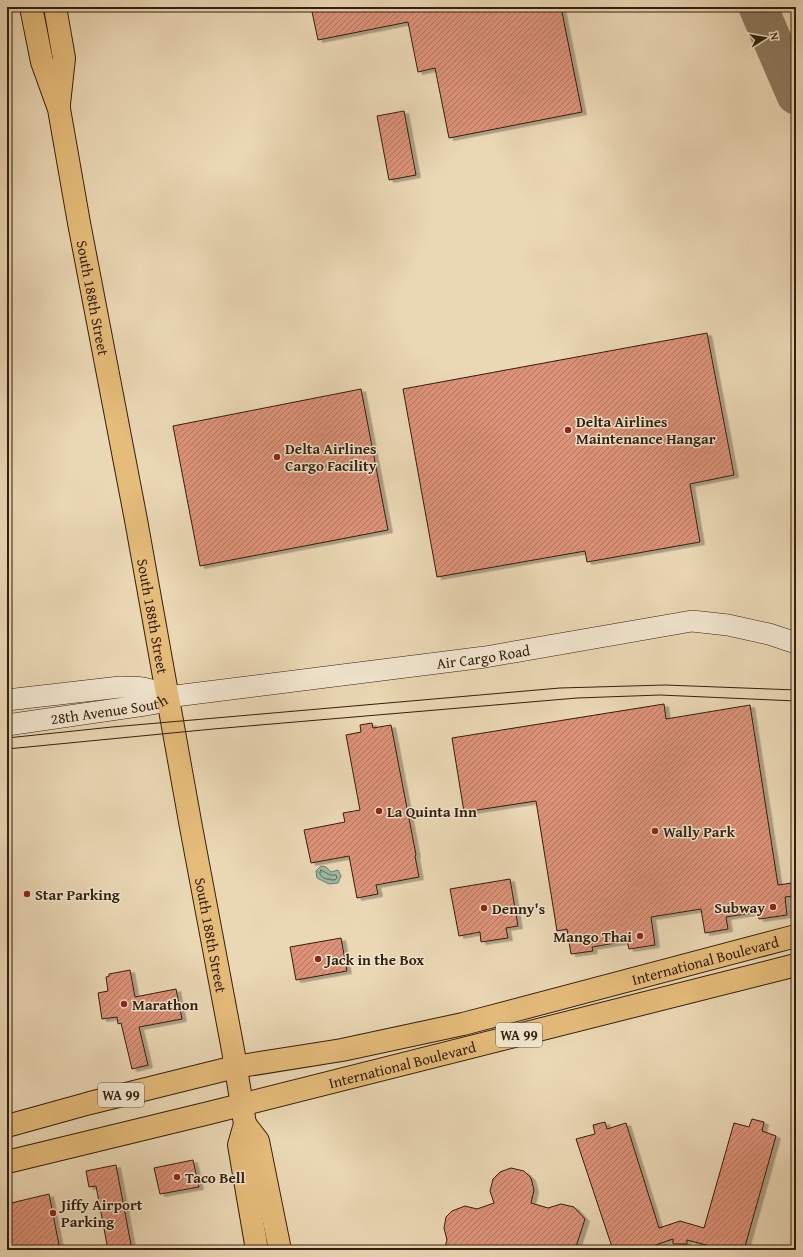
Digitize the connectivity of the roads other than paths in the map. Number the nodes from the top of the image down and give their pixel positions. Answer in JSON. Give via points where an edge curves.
{"nodes":[{"id":1,"x":31,"y":7,"type":"edge"},
{"id":2,"x":55,"y":7,"type":"edge"},
{"id":3,"x":59,"y":109,"type":"junction"},
{"id":4,"x":796,"y":643,"type":"edge"},
{"id":5,"x":167,"y":697,"type":"junction"},
{"id":6,"x":7,"y":700,"type":"edge"},
{"id":7,"x":7,"y":725,"type":"edge"},
{"id":8,"x":796,"y":936,"type":"edge"},
{"id":9,"x":796,"y":965,"type":"edge"},
{"id":10,"x":235,"y":1067,"type":"junction"},
{"id":11,"x":244,"y":1114,"type":"junction"},
{"id":12,"x":7,"y":1126,"type":"edge"},
{"id":13,"x":7,"y":1162,"type":"edge"},
{"id":14,"x":257,"y":1250,"type":"edge"},
{"id":15,"x":280,"y":1250,"type":"edge"}],
"edges":[{"from":1,"to":3,"type":"main road","name":"South 188th Street","via":[[42,62]]},
{"from":2,"to":3,"type":"main road","name":"South 188th Street","via":[[64,58]]},
{"from":3,"to":5,"type":"main road","name":"South 188th Street"},
{"from":4,"to":5,"type":"street","name":"Air Cargo Road","via":[[741,628],[707,621],[692,621],[485,657]]},
{"from":5,"to":6,"type":"street","name":"28th Avenue South","via":[[136,686]]},
{"from":5,"to":7,"type":"street","name":"28th Avenue South","via":[[157,703]]},
{"from":5,"to":10,"type":"main road","name":"South 188th Street"},
{"from":8,"to":10,"type":"main road","name":"International Boulevard","number":"WA 99","via":[[463,1024],[342,1050]]},
{"from":9,"to":11,"type":"main road","name":"International Boulevard","number":"WA 99"},
{"from":10,"to":11,"type":"main road","name":"South 188th Street"},
{"from":10,"to":12,"type":"main road","name":"International Boulevard","number":"WA 99"},
{"from":11,"to":13,"type":"main road","name":"International Boulevard","number":"WA 99"},
{"from":11,"to":14,"type":"main road","name":"South 188th Street","via":[[239,1145]]},
{"from":11,"to":15,"type":"main road","name":"South 188th Street","via":[[258,1141]]}]}
